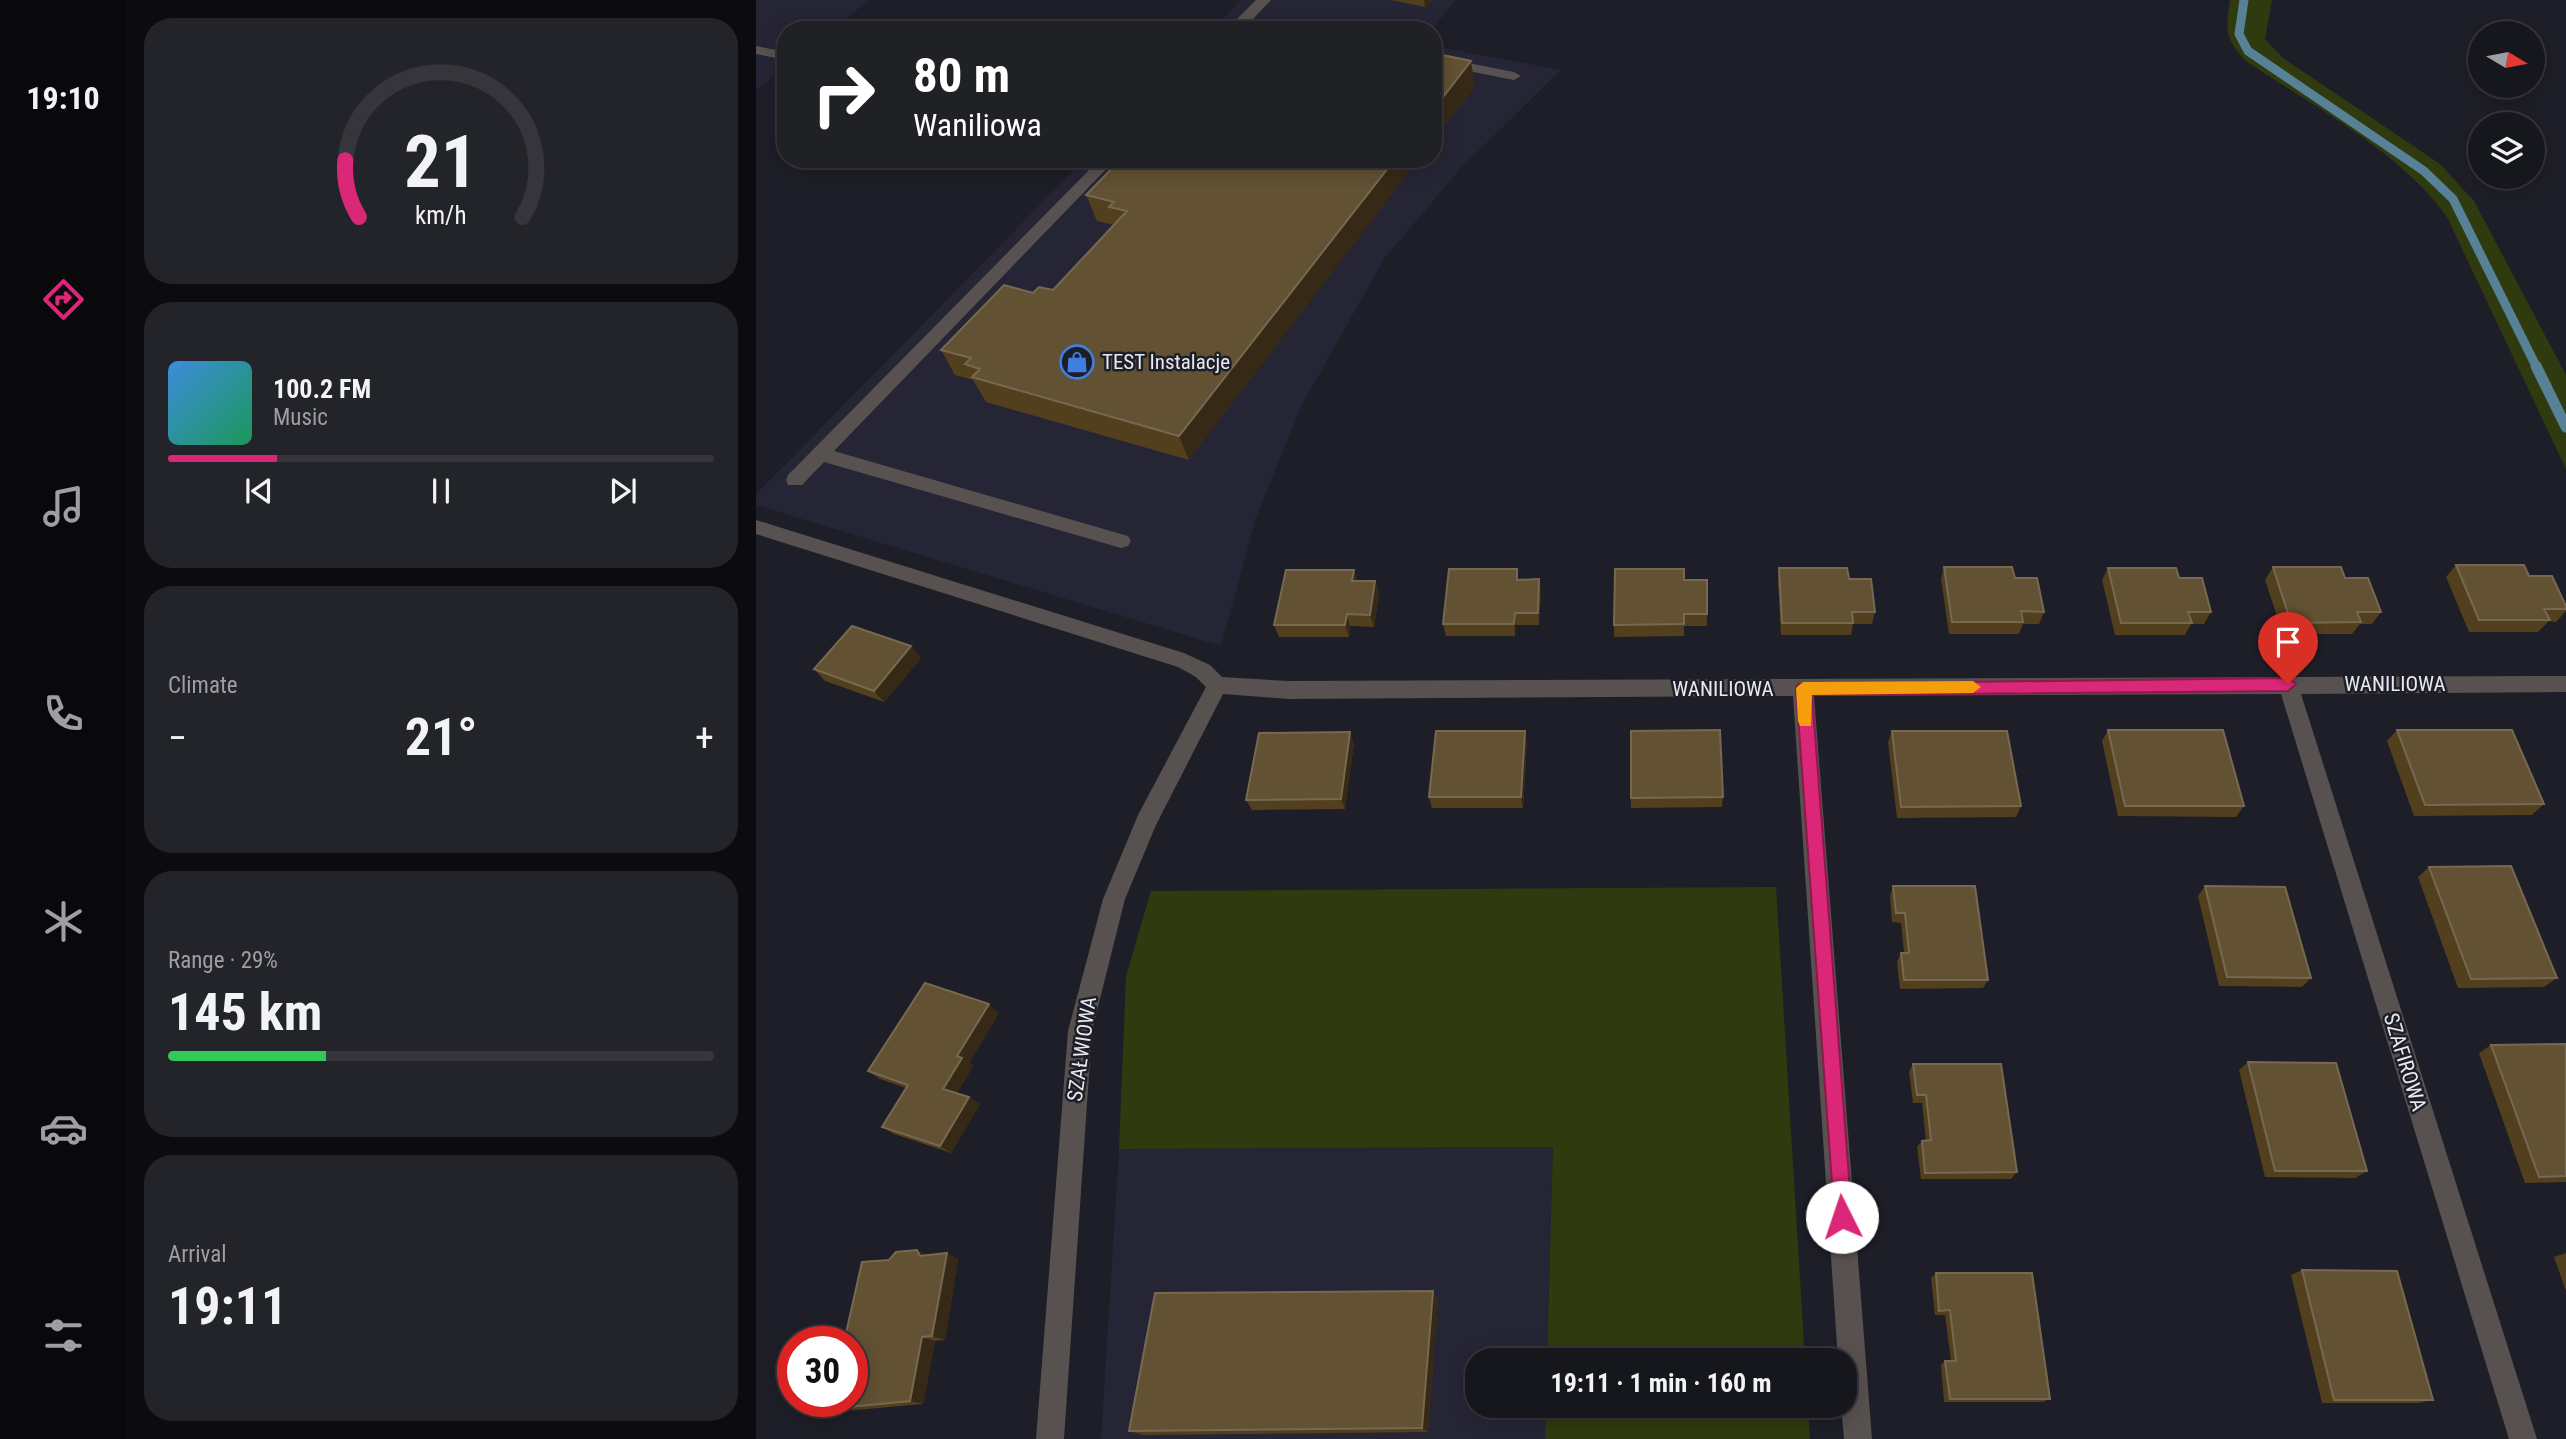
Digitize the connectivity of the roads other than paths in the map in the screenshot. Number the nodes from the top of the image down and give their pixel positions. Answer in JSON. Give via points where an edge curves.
{"nodes":[{"id":1,"x":1264,"y":0,"type":"edge"},
{"id":2,"x":1243,"y":21,"type":"edge"},
{"id":3,"x":756,"y":50,"type":"edge"},
{"id":4,"x":777,"y":54,"type":"edge"},
{"id":5,"x":1442,"y":62,"type":"edge"},
{"id":6,"x":1514,"y":76,"type":"dead end"},
{"id":7,"x":1100,"y":168,"type":"edge"},
{"id":8,"x":821,"y":454,"type":"junction"},
{"id":9,"x":795,"y":480,"type":"dead end"},
{"id":10,"x":756,"y":527,"type":"edge"},
{"id":11,"x":1121,"y":541,"type":"dead end"},
{"id":12,"x":2288,"y":684,"type":"junction"},
{"id":13,"x":2566,"y":684,"type":"edge"},
{"id":14,"x":1217,"y":685,"type":"junction"},
{"id":15,"x":1803,"y":688,"type":"junction"},
{"id":16,"x":1050,"y":1439,"type":"edge"},
{"id":17,"x":1858,"y":1439,"type":"edge"},
{"id":18,"x":2523,"y":1439,"type":"edge"}],
"edges":[{"from":1,"to":2,"type":"street"},
{"from":3,"to":4,"type":"street"},
{"from":5,"to":6,"type":"street"},
{"from":7,"to":8,"type":"street"},
{"from":8,"to":9,"type":"street"},
{"from":8,"to":11,"type":"street"},
{"from":10,"to":14,"type":"street","via":[[1184,661]]},
{"from":12,"to":13,"type":"street","name":"WANILIOWA"},
{"from":12,"to":15,"type":"street","name":"WANILIOWA"},
{"from":12,"to":18,"type":"street","name":"SZAFIROWA"},
{"from":14,"to":15,"type":"street","name":"WANILIOWA","via":[[1288,690]]},
{"from":14,"to":16,"type":"street","name":"SZAŁWIOWA","via":[[1146,822],[1114,899],[1080,1031]]},
{"from":15,"to":17,"type":"street"}]}
